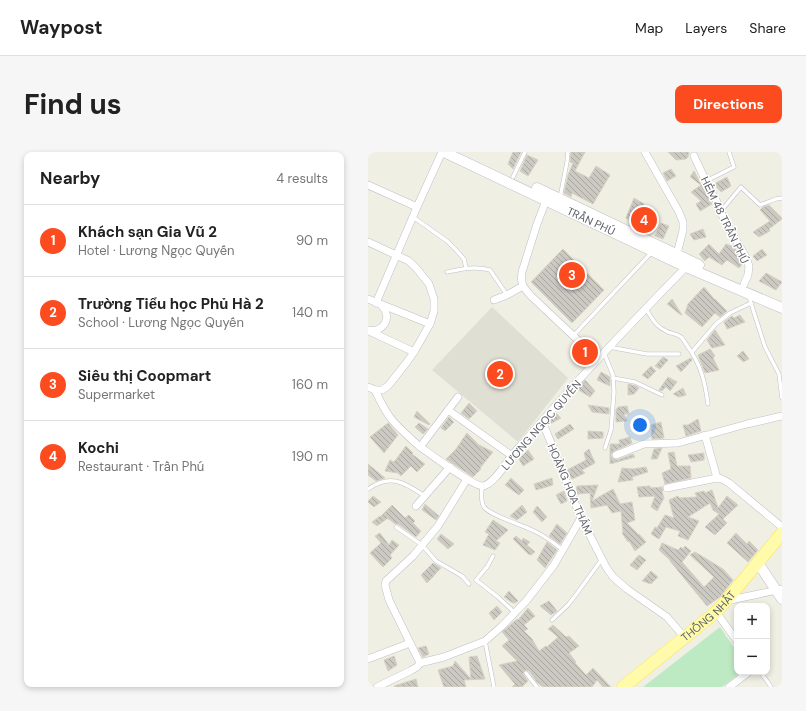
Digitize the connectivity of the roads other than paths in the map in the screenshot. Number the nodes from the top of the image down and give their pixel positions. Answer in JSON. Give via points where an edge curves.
{"nodes":[{"id":1,"x":443,"y":152,"type":"edge"},
{"id":2,"x":461,"y":152,"type":"edge"},
{"id":3,"x":525,"y":152,"type":"edge"},
{"id":4,"x":568,"y":152,"type":"edge"},
{"id":5,"x":645,"y":152,"type":"edge"},
{"id":6,"x":729,"y":152,"type":"edge"},
{"id":7,"x":694,"y":156,"type":"dead end"},
{"id":8,"x":513,"y":177,"type":"junction"},
{"id":9,"x":706,"y":181,"type":"junction"},
{"id":10,"x":368,"y":184,"type":"edge"},
{"id":11,"x":547,"y":197,"type":"junction"},
{"id":12,"x":782,"y":198,"type":"edge"},
{"id":13,"x":559,"y":199,"type":"junction"},
{"id":14,"x":417,"y":207,"type":"junction"},
{"id":15,"x":721,"y":211,"type":"junction"},
{"id":16,"x":413,"y":216,"type":"junction"},
{"id":17,"x":368,"y":242,"type":"edge"},
{"id":18,"x":656,"y":248,"type":"junction"},
{"id":19,"x":677,"y":254,"type":"junction"},
{"id":20,"x":397,"y":255,"type":"junction"},
{"id":21,"x":689,"y":264,"type":"junction"},
{"id":22,"x":466,"y":268,"type":"junction"},
{"id":23,"x":447,"y":272,"type":"dead end"},
{"id":24,"x":523,"y":286,"type":"junction"},
{"id":25,"x":748,"y":293,"type":"junction"},
{"id":26,"x":506,"y":295,"type":"junction"},
{"id":27,"x":368,"y":299,"type":"edge"},
{"id":28,"x":494,"y":300,"type":"dead end"},
{"id":29,"x":782,"y":300,"type":"edge"},
{"id":30,"x":372,"y":303,"type":"edge"},
{"id":31,"x":782,"y":308,"type":"edge"},
{"id":32,"x":646,"y":309,"type":"junction"},
{"id":33,"x":430,"y":324,"type":"junction"},
{"id":34,"x":368,"y":330,"type":"edge"},
{"id":35,"x":573,"y":336,"type":"junction"},
{"id":36,"x":609,"y":347,"type":"junction"},
{"id":37,"x":414,"y":352,"type":"junction"},
{"id":38,"x":692,"y":352,"type":"junction"},
{"id":39,"x":604,"y":353,"type":"junction"},
{"id":40,"x":679,"y":354,"type":"dead end"},
{"id":41,"x":598,"y":359,"type":"junction"},
{"id":42,"x":614,"y":378,"type":"junction"},
{"id":43,"x":371,"y":388,"type":"edge"},
{"id":44,"x":662,"y":395,"type":"dead end"},
{"id":45,"x":458,"y":397,"type":"dead end"},
{"id":46,"x":782,"y":398,"type":"edge"},
{"id":47,"x":708,"y":404,"type":"dead end"},
{"id":48,"x":448,"y":410,"type":"junction"},
{"id":49,"x":782,"y":416,"type":"edge"},
{"id":50,"x":542,"y":421,"type":"junction"},
{"id":51,"x":705,"y":435,"type":"junction"},
{"id":52,"x":420,"y":446,"type":"junction"},
{"id":53,"x":605,"y":448,"type":"dead end"},
{"id":54,"x":616,"y":455,"type":"dead end"},
{"id":55,"x":512,"y":456,"type":"junction"},
{"id":56,"x":450,"y":468,"type":"junction"},
{"id":57,"x":717,"y":478,"type":"junction"},
{"id":58,"x":467,"y":479,"type":"junction"},
{"id":59,"x":482,"y":486,"type":"junction"},
{"id":60,"x":667,"y":488,"type":"dead end"},
{"id":61,"x":368,"y":489,"type":"edge"},
{"id":62,"x":425,"y":496,"type":"junction"},
{"id":63,"x":416,"y":506,"type":"dead end"},
{"id":64,"x":581,"y":518,"type":"junction"},
{"id":65,"x":782,"y":526,"type":"edge"},
{"id":66,"x":396,"y":527,"type":"dead end"},
{"id":67,"x":782,"y":533,"type":"edge"},
{"id":68,"x":422,"y":546,"type":"junction"},
{"id":69,"x":563,"y":550,"type":"junction"},
{"id":70,"x":493,"y":556,"type":"dead end"},
{"id":71,"x":602,"y":559,"type":"junction"},
{"id":72,"x":758,"y":563,"type":"junction"},
{"id":73,"x":469,"y":584,"type":"dead end"},
{"id":74,"x":780,"y":593,"type":"edge"},
{"id":75,"x":726,"y":601,"type":"junction"},
{"id":76,"x":716,"y":612,"type":"junction"},
{"id":77,"x":514,"y":613,"type":"junction"},
{"id":78,"x":552,"y":620,"type":"dead end"},
{"id":79,"x":685,"y":638,"type":"junction"},
{"id":80,"x":736,"y":639,"type":"edge"},
{"id":81,"x":485,"y":641,"type":"junction"},
{"id":82,"x":410,"y":643,"type":"junction"},
{"id":83,"x":368,"y":659,"type":"edge"},
{"id":84,"x":420,"y":664,"type":"junction"},
{"id":85,"x":526,"y":673,"type":"dead end"},
{"id":86,"x":745,"y":675,"type":"edge"},
{"id":87,"x":762,"y":675,"type":"edge"},
{"id":88,"x":377,"y":687,"type":"edge"},
{"id":89,"x":494,"y":687,"type":"edge"},
{"id":90,"x":537,"y":687,"type":"edge"},
{"id":91,"x":624,"y":687,"type":"edge"},
{"id":92,"x":729,"y":687,"type":"edge"},
{"id":93,"x":771,"y":687,"type":"edge"}],
"edges":[{"from":1,"to":11,"type":"main road","name":"TRẦN PHÚ"},
{"from":1,"to":14,"type":"street"},
{"from":2,"to":8,"type":"main road","name":"TRẦN PHÚ"},
{"from":3,"to":8,"type":"lane"},
{"from":4,"to":13,"type":"lane"},
{"from":5,"to":19,"type":"street","via":[[683,222]]},
{"from":6,"to":9,"type":"lane","via":[[734,167]]},
{"from":7,"to":9,"type":"street","name":"HẺM 48 TRẦN PHÚ"},
{"from":8,"to":11,"type":"main road","name":"TRẦN PHÚ"},
{"from":9,"to":15,"type":"street","name":"HẺM 48 TRẦN PHÚ"},
{"from":10,"to":14,"type":"street"},
{"from":11,"to":13,"type":"main road","name":"TRẦN PHÚ"},
{"from":11,"to":18,"type":"main road","name":"TRẦN PHÚ"},
{"from":11,"to":24,"type":"street","via":[[522,272]]},
{"from":12,"to":15,"type":"lane","via":[[760,205],[741,187]]},
{"from":13,"to":18,"type":"main road","name":"TRẦN PHÚ"},
{"from":14,"to":16,"type":"street"},
{"from":15,"to":25,"type":"street","name":"HẺM 48 TRẦN PHÚ","via":[[749,266]]},
{"from":16,"to":20,"type":"street"},
{"from":16,"to":22,"type":"lane","via":[[447,241],[464,259]]},
{"from":17,"to":20,"type":"street"},
{"from":18,"to":19,"type":"main road","name":"TRẦN PHÚ"},
{"from":18,"to":21,"type":"main road","name":"TRẦN PHÚ"},
{"from":18,"to":35,"type":"lane"},
{"from":19,"to":21,"type":"main road","name":"TRẦN PHÚ"},
{"from":20,"to":30,"type":"street"},
{"from":20,"to":33,"type":"street","via":[[409,261],[429,284],[434,299]]},
{"from":21,"to":25,"type":"main road","name":"TRẦN PHÚ"},
{"from":21,"to":32,"type":"street","name":"LƯƠNG NGỌC QUYẾN"},
{"from":22,"to":23,"type":"lane"},
{"from":22,"to":26,"type":"lane","via":[[490,270]]},
{"from":24,"to":26,"type":"street"},
{"from":24,"to":35,"type":"street"},
{"from":25,"to":29,"type":"main road","name":"TRẦN PHÚ"},
{"from":25,"to":31,"type":"main road","name":"TRẦN PHÚ"},
{"from":25,"to":38,"type":"lane"},
{"from":25,"to":46,"type":"lane","via":[[765,347],[779,374]]},
{"from":26,"to":28,"type":"street"},
{"from":27,"to":30,"type":"street"},
{"from":30,"to":33,"type":"street"},
{"from":30,"to":34,"type":"street","via":[[380,304],[387,317],[379,329]]},
{"from":32,"to":36,"type":"street","name":"LƯƠNG NGỌC QUYẾN"},
{"from":32,"to":38,"type":"lane","via":[[658,327],[677,334]]},
{"from":33,"to":37,"type":"street"},
{"from":34,"to":37,"type":"street"},
{"from":35,"to":41,"type":"street"},
{"from":36,"to":39,"type":"street","name":"LƯƠNG NGỌC QUYẾN"},
{"from":36,"to":40,"type":"lane","via":[[647,354]]},
{"from":37,"to":43,"type":"street","via":[[388,386],[382,390]]},
{"from":38,"to":47,"type":"lane","via":[[703,376]]},
{"from":39,"to":41,"type":"street","name":"LƯƠNG NGỌC QUYẾN"},
{"from":39,"to":42,"type":"lane"},
{"from":41,"to":50,"type":"street","name":"LƯƠNG NGỌC QUYẾN"},
{"from":42,"to":44,"type":"lane","via":[[635,382]]},
{"from":42,"to":53,"type":"lane","via":[[611,430]]},
{"from":43,"to":52,"type":"street","via":[[393,421]]},
{"from":45,"to":48,"type":"street"},
{"from":48,"to":52,"type":"street"},
{"from":48,"to":55,"type":"street"},
{"from":49,"to":51,"type":"street"},
{"from":50,"to":55,"type":"street","name":"LƯƠNG NGỌC QUYẾN"},
{"from":50,"to":64,"type":"street","name":"HOÀNG HOA THÁM"},
{"from":51,"to":54,"type":"street","via":[[678,443],[644,444]]},
{"from":51,"to":57,"type":"street"},
{"from":52,"to":56,"type":"street"},
{"from":55,"to":59,"type":"street","name":"LƯƠNG NGỌC QUYẾN","via":[[498,475]]},
{"from":56,"to":58,"type":"street"},
{"from":56,"to":62,"type":"street"},
{"from":57,"to":60,"type":"street"},
{"from":57,"to":65,"type":"street","via":[[729,483]]},
{"from":58,"to":59,"type":"street"},
{"from":58,"to":68,"type":"street","via":[[438,526]]},
{"from":59,"to":69,"type":"lane","via":[[482,502],[485,508],[534,531]]},
{"from":61,"to":62,"type":"lane","via":[[393,480],[407,484]]},
{"from":62,"to":63,"type":"street"},
{"from":64,"to":69,"type":"street"},
{"from":64,"to":71,"type":"street","name":"HOÀNG HOA THÁM"},
{"from":66,"to":68,"type":"lane"},
{"from":67,"to":72,"type":"main road","name":"THỐNG NHẤT"},
{"from":68,"to":73,"type":"lane","via":[[436,561],[462,576]]},
{"from":68,"to":82,"type":"street","via":[[386,581],[385,585],[389,600]]},
{"from":69,"to":77,"type":"street","via":[[527,600]]},
{"from":70,"to":77,"type":"lane","via":[[476,580]]},
{"from":71,"to":78,"type":"lane","via":[[571,600]]},
{"from":71,"to":79,"type":"street","name":"HOÀNG HOA THÁM","via":[[617,581],[664,614]]},
{"from":72,"to":74,"type":"main road"},
{"from":72,"to":75,"type":"main road","name":"THỐNG NHẤT"},
{"from":74,"to":75,"type":"street"},
{"from":75,"to":76,"type":"main road","name":"THỐNG NHẤT"},
{"from":76,"to":79,"type":"main road","name":"THỐNG NHẤT"},
{"from":76,"to":80,"type":"street"},
{"from":77,"to":81,"type":"street"},
{"from":79,"to":91,"type":"main road","name":"THỐNG NHẤT"},
{"from":81,"to":84,"type":"street"},
{"from":81,"to":89,"type":"lane"},
{"from":82,"to":83,"type":"street"},
{"from":82,"to":84,"type":"street"},
{"from":84,"to":88,"type":"street"},
{"from":85,"to":90,"type":"lane"},
{"from":86,"to":92,"type":"street"},
{"from":87,"to":93,"type":"lane"}]}
